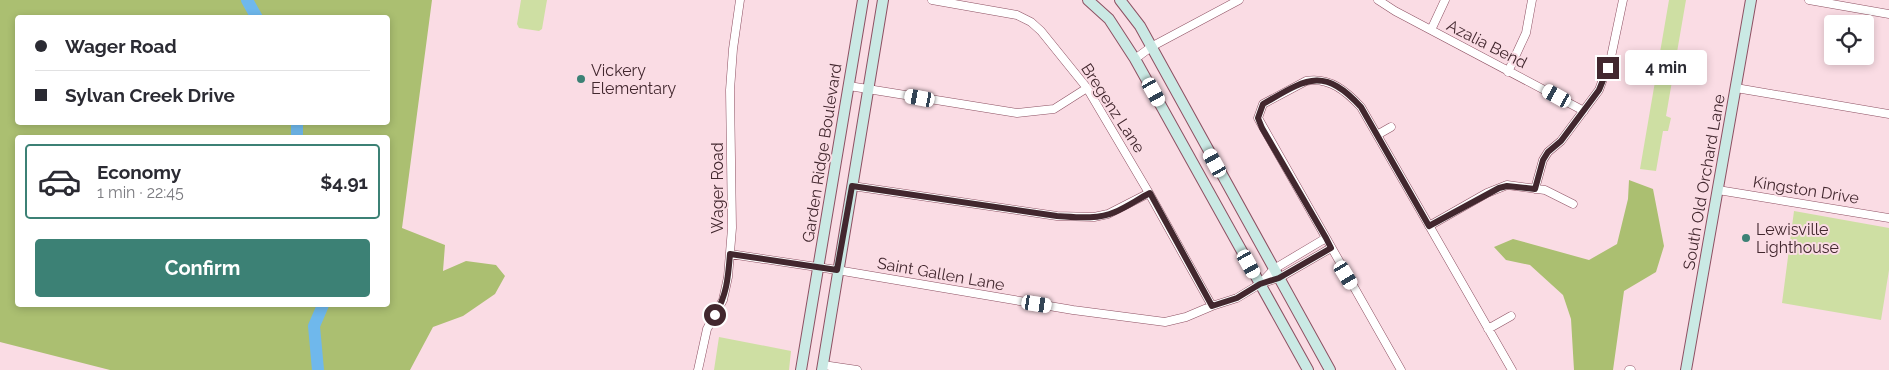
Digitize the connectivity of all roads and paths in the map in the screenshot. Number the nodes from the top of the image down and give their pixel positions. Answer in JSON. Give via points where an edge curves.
{"nodes":[{"id":1,"x":740,"y":0,"type":"edge"},
{"id":2,"x":863,"y":0,"type":"edge"},
{"id":3,"x":883,"y":0,"type":"edge"},
{"id":4,"x":932,"y":0,"type":"edge"},
{"id":5,"x":1088,"y":0,"type":"edge"},
{"id":6,"x":1120,"y":0,"type":"edge"},
{"id":7,"x":1239,"y":0,"type":"edge"},
{"id":8,"x":1378,"y":0,"type":"edge"},
{"id":9,"x":1445,"y":0,"type":"edge"},
{"id":10,"x":1532,"y":0,"type":"edge"},
{"id":11,"x":1623,"y":0,"type":"edge"},
{"id":12,"x":1751,"y":0,"type":"edge"},
{"id":13,"x":1809,"y":0,"type":"edge"},
{"id":14,"x":1889,"y":14,"type":"edge"},
{"id":15,"x":1431,"y":30,"type":"junction"},
{"id":16,"x":1151,"y":47,"type":"junction"},
{"id":17,"x":1135,"y":59,"type":"junction"},
{"id":18,"x":1508,"y":72,"type":"junction"},
{"id":19,"x":849,"y":86,"type":"junction"},
{"id":20,"x":1087,"y":88,"type":"junction"},
{"id":21,"x":1736,"y":88,"type":"junction"},
{"id":22,"x":868,"y":89,"type":"junction"},
{"id":23,"x":1584,"y":111,"type":"junction"},
{"id":24,"x":1889,"y":114,"type":"edge"},
{"id":25,"x":1391,"y":127,"type":"dead end"},
{"id":26,"x":1377,"y":135,"type":"junction"},
{"id":27,"x":852,"y":186,"type":"junction"},
{"id":28,"x":1535,"y":189,"type":"junction"},
{"id":29,"x":1718,"y":190,"type":"junction"},
{"id":30,"x":1150,"y":193,"type":"junction"},
{"id":31,"x":1573,"y":204,"type":"dead end"},
{"id":32,"x":1889,"y":218,"type":"edge"},
{"id":33,"x":1429,"y":226,"type":"junction"},
{"id":34,"x":1326,"y":238,"type":"junction"},
{"id":35,"x":1331,"y":248,"type":"junction"},
{"id":36,"x":730,"y":254,"type":"junction"},
{"id":37,"x":818,"y":268,"type":"junction"},
{"id":38,"x":837,"y":270,"type":"junction"},
{"id":39,"x":1276,"y":274,"type":"junction"},
{"id":40,"x":1260,"y":284,"type":"junction"},
{"id":41,"x":1212,"y":306,"type":"junction"},
{"id":42,"x":1511,"y":316,"type":"dead end"},
{"id":43,"x":1488,"y":329,"type":"junction"},
{"id":44,"x":822,"y":367,"type":"edge"},
{"id":45,"x":698,"y":370,"type":"edge"},
{"id":46,"x":801,"y":370,"type":"edge"},
{"id":47,"x":857,"y":370,"type":"edge"},
{"id":48,"x":1308,"y":370,"type":"edge"},
{"id":49,"x":1330,"y":370,"type":"edge"},
{"id":50,"x":1400,"y":370,"type":"edge"},
{"id":51,"x":1512,"y":370,"type":"edge"},
{"id":52,"x":1686,"y":370,"type":"edge"}],
"edges":[{"from":1,"to":36,"type":"street","name":"Wager Road","via":[[730,90]]},
{"from":2,"to":19,"type":"main road","name":"Garden Ridge Boulevard"},
{"from":3,"to":22,"type":"main road","name":"Garden Ridge Boulevard"},
{"from":4,"to":20,"type":"street","name":"Bregenz Lane","via":[[1017,15],[1031,22],[1042,31]]},
{"from":5,"to":17,"type":"main road","via":[[1109,19]]},
{"from":6,"to":16,"type":"main road"},
{"from":7,"to":16,"type":"street"},
{"from":8,"to":15,"type":"street","name":"Azalia Bend"},
{"from":9,"to":15,"type":"street"},
{"from":10,"to":18,"type":"street","via":[[1526,33]]},
{"from":11,"to":23,"type":"street","via":[[1604,78]]},
{"from":12,"to":21,"type":"main road","name":"South Old Orchard Lane"},
{"from":13,"to":14,"type":"street"},
{"from":15,"to":18,"type":"street","name":"Azalia Bend"},
{"from":16,"to":17,"type":"street"},
{"from":16,"to":39,"type":"main road"},
{"from":17,"to":40,"type":"main road"},
{"from":18,"to":23,"type":"street","name":"Azalia Bend"},
{"from":19,"to":22,"type":"street"},
{"from":19,"to":37,"type":"main road","name":"Garden Ridge Boulevard"},
{"from":20,"to":22,"type":"street","via":[[1054,109],[1017,113]]},
{"from":20,"to":30,"type":"street","name":"Bregenz Lane"},
{"from":21,"to":24,"type":"street"},
{"from":21,"to":29,"type":"main road","name":"South Old Orchard Lane"},
{"from":22,"to":27,"type":"main road","name":"Garden Ridge Boulevard"},
{"from":23,"to":28,"type":"street","via":[[1561,141],[1548,152]]},
{"from":25,"to":26,"type":"street"},
{"from":26,"to":33,"type":"street"},
{"from":26,"to":34,"type":"street","via":[[1361,107],[1346,91],[1326,82],[1306,81],[1263,104],[1258,118],[1262,128]]},
{"from":27,"to":30,"type":"street","via":[[1079,217],[1108,214]]},
{"from":27,"to":38,"type":"main road","name":"Garden Ridge Boulevard"},
{"from":28,"to":31,"type":"street","via":[[1545,190]]},
{"from":28,"to":33,"type":"street","via":[[1499,188]]},
{"from":29,"to":32,"type":"street","name":"Kingston Drive"},
{"from":29,"to":52,"type":"main road","name":"South Old Orchard Lane"},
{"from":30,"to":41,"type":"street","name":"Bregenz Lane"},
{"from":33,"to":43,"type":"street"},
{"from":34,"to":35,"type":"street"},
{"from":34,"to":39,"type":"street"},
{"from":35,"to":39,"type":"street"},
{"from":35,"to":50,"type":"street"},
{"from":36,"to":37,"type":"street","name":"Saint Gallen Lane"},
{"from":36,"to":45,"type":"street","name":"Wager Road","via":[[726,291],[708,330]]},
{"from":37,"to":38,"type":"street","name":"Saint Gallen Lane"},
{"from":37,"to":46,"type":"main road","name":"Garden Ridge Boulevard"},
{"from":38,"to":41,"type":"street","name":"Saint Gallen Lane","via":[[1073,310],[1165,322]]},
{"from":38,"to":44,"type":"main road","name":"Garden Ridge Boulevard"},
{"from":39,"to":40,"type":"street","name":"Saint Gallen Lane"},
{"from":39,"to":49,"type":"main road"},
{"from":40,"to":41,"type":"street","name":"Saint Gallen Lane","via":[[1237,298]]},
{"from":40,"to":48,"type":"main road"},
{"from":42,"to":43,"type":"street"},
{"from":43,"to":51,"type":"street"},
{"from":44,"to":47,"type":"street"}]}
